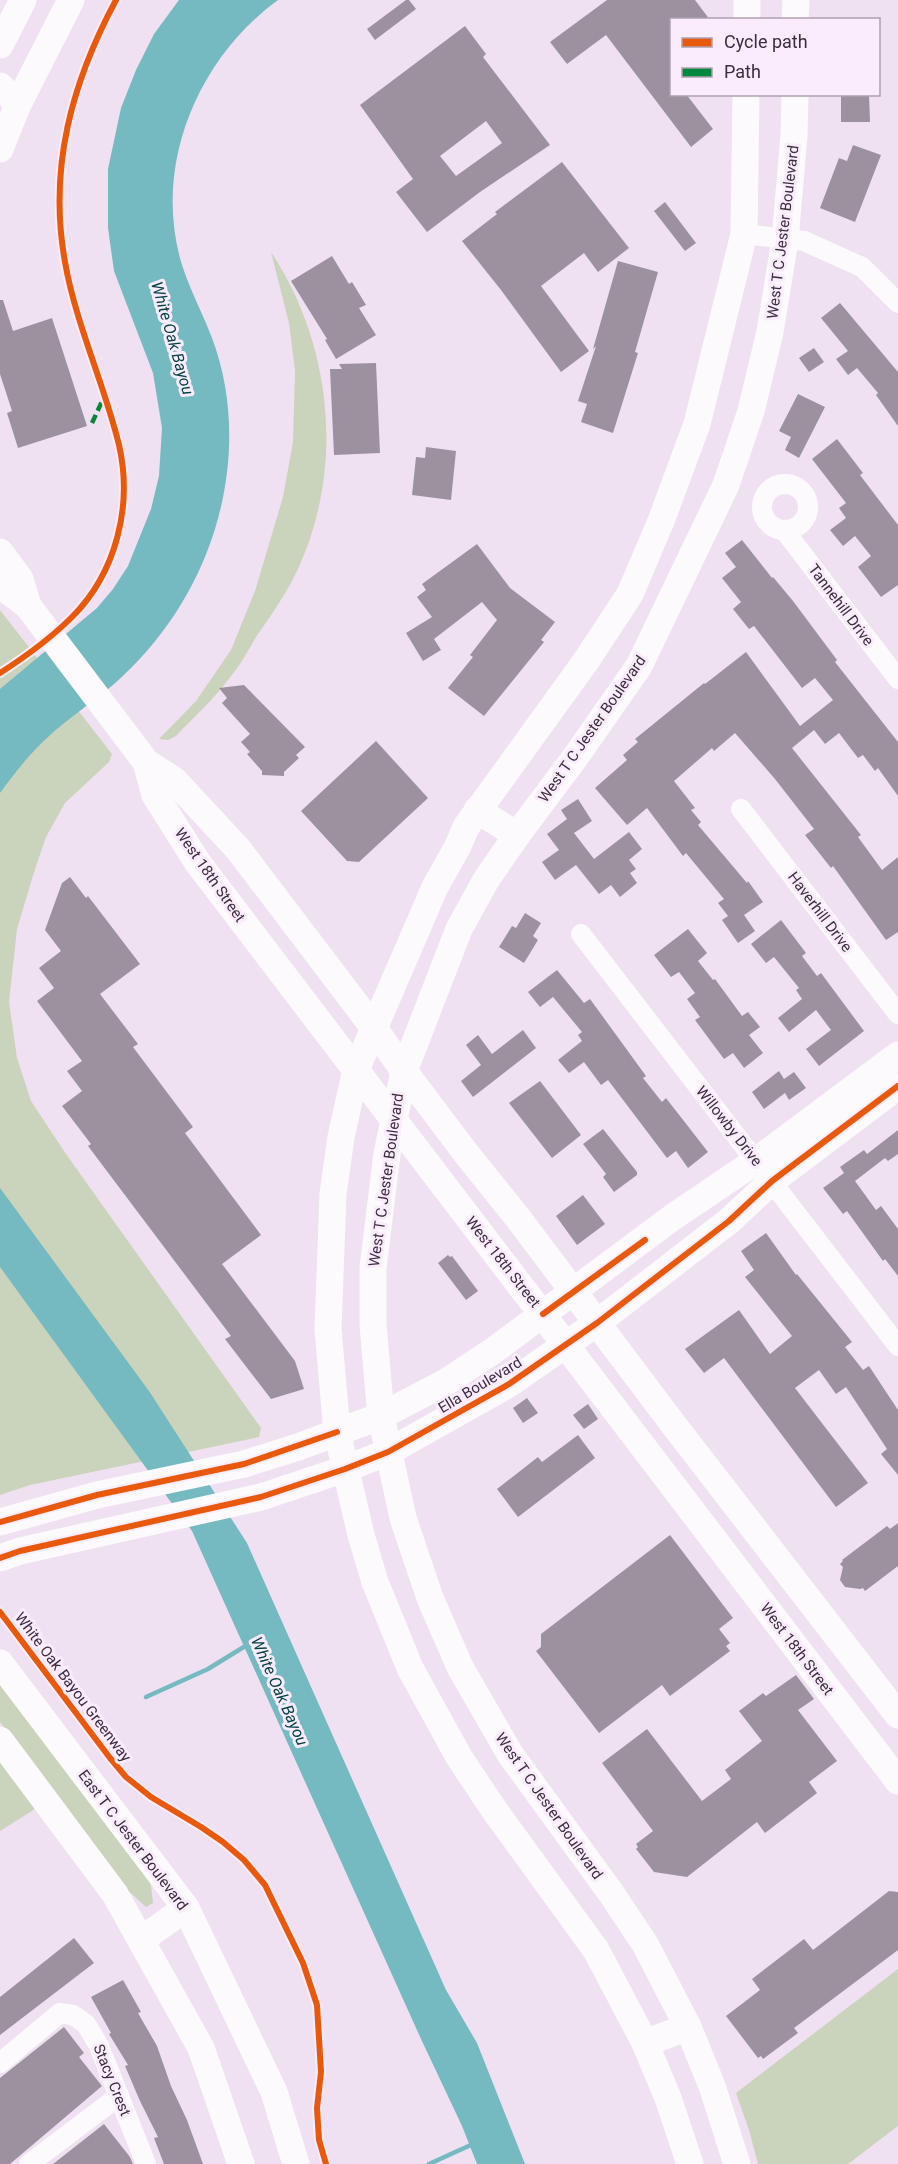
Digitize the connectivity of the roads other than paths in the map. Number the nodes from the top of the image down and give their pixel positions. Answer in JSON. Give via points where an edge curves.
{"nodes":[{"id":1,"x":23,"y":0,"type":"edge"},
{"id":2,"x":71,"y":0,"type":"edge"},
{"id":3,"x":747,"y":0,"type":"edge"},
{"id":4,"x":796,"y":0,"type":"edge"},
{"id":5,"x":747,"y":18,"type":"edge"},
{"id":6,"x":795,"y":18,"type":"edge"},
{"id":7,"x":0,"y":45,"type":"edge"},
{"id":8,"x":9,"y":95,"type":"edge"},
{"id":9,"x":746,"y":96,"type":"edge"},
{"id":10,"x":795,"y":96,"type":"edge"},
{"id":11,"x":0,"y":149,"type":"edge"},
{"id":12,"x":744,"y":234,"type":"junction"},
{"id":13,"x":785,"y":240,"type":"junction"},
{"id":14,"x":898,"y":303,"type":"edge"},
{"id":15,"x":661,"y":521,"type":"junction"},
{"id":16,"x":784,"y":530,"type":"dead end"},
{"id":17,"x":698,"y":543,"type":"junction"},
{"id":18,"x":0,"y":552,"type":"edge"},
{"id":19,"x":0,"y":585,"type":"edge"},
{"id":20,"x":31,"y":609,"type":"junction"},
{"id":21,"x":898,"y":679,"type":"edge"},
{"id":22,"x":146,"y":762,"type":"junction"},
{"id":23,"x":741,"y":809,"type":"dead end"},
{"id":24,"x":477,"y":810,"type":"junction"},
{"id":25,"x":517,"y":835,"type":"junction"},
{"id":26,"x":581,"y":934,"type":"dead end"},
{"id":27,"x":898,"y":1014,"type":"edge"},
{"id":28,"x":374,"y":1028,"type":"junction"},
{"id":29,"x":898,"y":1056,"type":"edge"},
{"id":30,"x":356,"y":1070,"type":"junction"},
{"id":31,"x":404,"y":1071,"type":"junction"},
{"id":32,"x":898,"y":1086,"type":"edge"},
{"id":33,"x":392,"y":1119,"type":"junction"},
{"id":34,"x":764,"y":1171,"type":"junction"},
{"id":35,"x":330,"y":1265,"type":"junction"},
{"id":36,"x":373,"y":1268,"type":"junction"},
{"id":37,"x":573,"y":1292,"type":"junction"},
{"id":38,"x":543,"y":1314,"type":"junction"},
{"id":39,"x":597,"y":1323,"type":"junction"},
{"id":40,"x":566,"y":1344,"type":"junction"},
{"id":41,"x":898,"y":1346,"type":"edge"},
{"id":42,"x":381,"y":1416,"type":"junction"},
{"id":43,"x":337,"y":1432,"type":"junction"},
{"id":44,"x":388,"y":1452,"type":"junction"},
{"id":45,"x":345,"y":1469,"type":"junction"},
{"id":46,"x":0,"y":1522,"type":"edge"},
{"id":47,"x":773,"y":1552,"type":"junction"},
{"id":48,"x":0,"y":1558,"type":"edge"},
{"id":49,"x":741,"y":1576,"type":"junction"},
{"id":50,"x":0,"y":1663,"type":"edge"},
{"id":51,"x":898,"y":1716,"type":"edge"},
{"id":52,"x":0,"y":1740,"type":"edge"},
{"id":53,"x":867,"y":1740,"type":"junction"},
{"id":54,"x":898,"y":1781,"type":"edge"},
{"id":55,"x":533,"y":1788,"type":"junction"},
{"id":56,"x":495,"y":1811,"type":"junction"},
{"id":57,"x":186,"y":1908,"type":"junction"},
{"id":58,"x":141,"y":1940,"type":"junction"},
{"id":59,"x":688,"y":2027,"type":"junction"},
{"id":60,"x":645,"y":2043,"type":"junction"},
{"id":61,"x":0,"y":2063,"type":"edge"},
{"id":62,"x":119,"y":2096,"type":"junction"},
{"id":63,"x":29,"y":2164,"type":"edge"},
{"id":64,"x":146,"y":2164,"type":"edge"},
{"id":65,"x":241,"y":2164,"type":"edge"},
{"id":66,"x":296,"y":2164,"type":"edge"},
{"id":67,"x":690,"y":2164,"type":"edge"},
{"id":68,"x":737,"y":2164,"type":"edge"}],
"edges":[{"from":1,"to":7,"type":"main road"},
{"from":2,"to":8,"type":"main road"},
{"from":3,"to":5,"type":"main road"},
{"from":4,"to":6,"type":"main road"},
{"from":8,"to":11,"type":"main road"},
{"from":9,"to":12,"type":"main road"},
{"from":10,"to":13,"type":"main road","name":"West T C Jester Boulevard"},
{"from":12,"to":13,"type":"street"},
{"from":12,"to":15,"type":"main road","via":[[697,424]]},
{"from":13,"to":14,"type":"street","via":[[804,242],[862,267]]},
{"from":13,"to":17,"type":"main road","name":"West T C Jester Boulevard","via":[[752,411],[726,485]]},
{"from":15,"to":17,"type":"main road"},
{"from":15,"to":24,"type":"main road","via":[[630,594]]},
{"from":16,"to":21,"type":"street","name":"Tannehill Drive"},
{"from":17,"to":25,"type":"main road","name":"West T C Jester Boulevard","via":[[639,666]]},
{"from":18,"to":20,"type":"main road","via":[[20,579]]},
{"from":19,"to":20,"type":"main road"},
{"from":20,"to":22,"type":"main road","name":"West 18th Street"},
{"from":22,"to":28,"type":"main road","name":"West 18th Street","via":[[174,780],[238,849]]},
{"from":22,"to":30,"type":"main road","name":"West 18th Street","via":[[155,795],[198,863]]},
{"from":23,"to":27,"type":"street","name":"Haverhill Drive"},
{"from":24,"to":25,"type":"main road"},
{"from":24,"to":28,"type":"main road","via":[[435,887]]},
{"from":25,"to":31,"type":"main road","name":"West T C Jester Boulevard","via":[[459,929]]},
{"from":26,"to":34,"type":"street","name":"Willowby Drive"},
{"from":28,"to":30,"type":"main road"},
{"from":28,"to":31,"type":"main road","name":"West 18th Street"},
{"from":29,"to":34,"type":"main road","name":"Ella Boulevard"},
{"from":30,"to":33,"type":"main road","name":"West 18th Street"},
{"from":30,"to":35,"type":"main road","via":[[333,1194]]},
{"from":31,"to":33,"type":"main road","name":"West T C Jester Boulevard"},
{"from":31,"to":37,"type":"main road","name":"West 18th Street"},
{"from":32,"to":34,"type":"main road","name":"Ella Boulevard"},
{"from":33,"to":36,"type":"main road","name":"West T C Jester Boulevard"},
{"from":33,"to":38,"type":"main road","name":"West 18th Street"},
{"from":34,"to":37,"type":"main road","name":"Ella Boulevard","via":[[673,1217]]},
{"from":34,"to":39,"type":"main road","name":"Ella Boulevard","via":[[729,1221]]},
{"from":34,"to":41,"type":"street","name":"Willowby Drive"},
{"from":35,"to":36,"type":"main road"},
{"from":35,"to":43,"type":"main road","via":[[327,1329]]},
{"from":36,"to":42,"type":"main road","name":"West T C Jester Boulevard","via":[[373,1325]]},
{"from":37,"to":38,"type":"main road","name":"Ella Boulevard"},
{"from":37,"to":39,"type":"main road","name":"West 18th Street"},
{"from":38,"to":40,"type":"main road","name":"West 18th Street"},
{"from":38,"to":42,"type":"main road","name":"Ella Boulevard","via":[[446,1382]]},
{"from":39,"to":40,"type":"main road","name":"Ella Boulevard"},
{"from":39,"to":47,"type":"main road","name":"West 18th Street"},
{"from":40,"to":44,"type":"main road","name":"Ella Boulevard","via":[[509,1384]]},
{"from":40,"to":49,"type":"main road","name":"West 18th Street"},
{"from":42,"to":43,"type":"main road","name":"Ella Boulevard"},
{"from":42,"to":44,"type":"main road","name":"West T C Jester Boulevard"},
{"from":43,"to":45,"type":"main road"},
{"from":43,"to":46,"type":"main road","name":"Ella Boulevard","via":[[244,1464],[97,1495]]},
{"from":44,"to":45,"type":"main road","name":"Ella Boulevard"},
{"from":44,"to":55,"type":"main road","name":"West T C Jester Boulevard","via":[[415,1559],[444,1634],[487,1717]]},
{"from":45,"to":48,"type":"main road","name":"Ella Boulevard","via":[[261,1497]]},
{"from":45,"to":56,"type":"main road","via":[[375,1582],[410,1668],[459,1757]]},
{"from":47,"to":49,"type":"main road"},
{"from":47,"to":51,"type":"main road","name":"West 18th Street"},
{"from":49,"to":53,"type":"main road","name":"West 18th Street"},
{"from":50,"to":57,"type":"main road","name":"East T C Jester Boulevard"},
{"from":51,"to":53,"type":"main road"},
{"from":52,"to":58,"type":"main road","via":[[115,1894]]},
{"from":53,"to":54,"type":"main road","name":"West 18th Street"},
{"from":55,"to":56,"type":"main road"},
{"from":55,"to":59,"type":"main road","name":"West T C Jester Boulevard","via":[[645,1944]]},
{"from":56,"to":60,"type":"main road","via":[[596,1950]]},
{"from":57,"to":58,"type":"main road"},
{"from":57,"to":66,"type":"main road","name":"East T C Jester Boulevard","via":[[274,2092]]},
{"from":58,"to":65,"type":"main road","via":[[201,2048]]},
{"from":59,"to":60,"type":"main road"},
{"from":59,"to":68,"type":"main road","name":"West T C Jester Boulevard","via":[[712,2085]]},
{"from":60,"to":67,"type":"main road"},
{"from":61,"to":62,"type":"street","name":"Stacy Crest","via":[[60,2013],[73,2015],[86,2024],[99,2046]]},
{"from":62,"to":63,"type":"street"},
{"from":62,"to":64,"type":"street","name":"Stacy Crest"}]}
